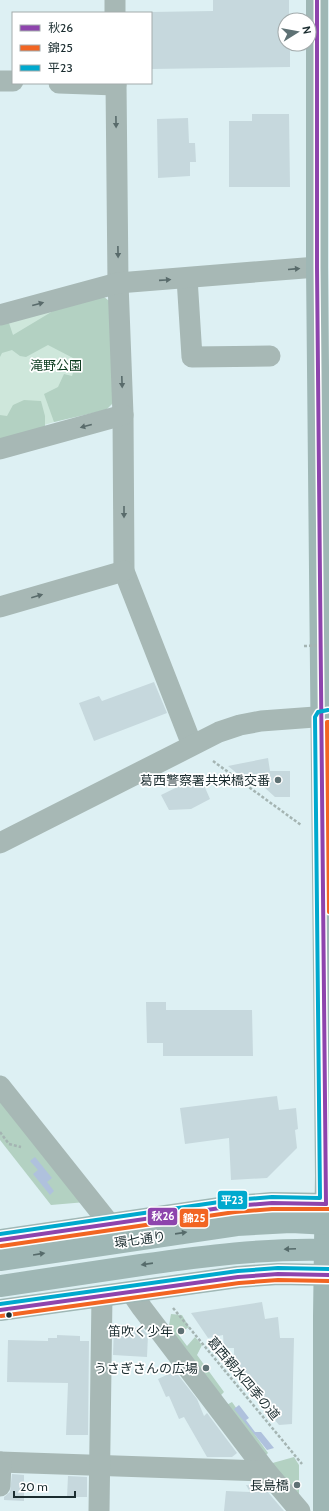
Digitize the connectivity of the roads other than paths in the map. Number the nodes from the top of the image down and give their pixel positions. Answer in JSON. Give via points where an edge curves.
{"nodes":[{"id":1,"x":115,"y":0,"type":"edge"},
{"id":2,"x":317,"y":0,"type":"edge"},
{"id":3,"x":115,"y":12,"type":"edge"},
{"id":4,"x":0,"y":81,"type":"edge"},
{"id":5,"x":12,"y":81,"type":"edge"},
{"id":6,"x":116,"y":84,"type":"edge"},
{"id":7,"x":317,"y":267,"type":"junction"},
{"id":8,"x":187,"y":278,"type":"junction"},
{"id":9,"x":118,"y":283,"type":"junction"},
{"id":10,"x":0,"y":315,"type":"edge"},
{"id":11,"x":270,"y":356,"type":"dead end"},
{"id":12,"x":123,"y":415,"type":"junction"},
{"id":13,"x":0,"y":449,"type":"edge"},
{"id":14,"x":124,"y":571,"type":"junction"},
{"id":15,"x":0,"y":607,"type":"edge"},
{"id":16,"x":325,"y":716,"type":"edge"},
{"id":17,"x":192,"y":745,"type":"junction"},
{"id":18,"x":0,"y":843,"type":"edge"},
{"id":19,"x":0,"y":1086,"type":"edge"},
{"id":20,"x":328,"y":1210,"type":"edge"},
{"id":21,"x":109,"y":1223,"type":"junction"},
{"id":22,"x":0,"y":1240,"type":"edge"},
{"id":23,"x":329,"y":1250,"type":"edge"},
{"id":24,"x":0,"y":1260,"type":"edge"},
{"id":25,"x":327,"y":1275,"type":"edge"},
{"id":26,"x":0,"y":1286,"type":"edge"},
{"id":27,"x":131,"y":1292,"type":"junction"},
{"id":28,"x":102,"y":1296,"type":"junction"},
{"id":29,"x":0,"y":1310,"type":"edge"},
{"id":30,"x":0,"y":1462,"type":"edge"},
{"id":31,"x":100,"y":1465,"type":"junction"},
{"id":32,"x":266,"y":1471,"type":"junction"},
{"id":33,"x":0,"y":1486,"type":"edge"},
{"id":34,"x":99,"y":1511,"type":"edge"},
{"id":35,"x":300,"y":1511,"type":"edge"},
{"id":36,"x":324,"y":1511,"type":"edge"}],
"edges":[{"from":1,"to":3,"type":"street"},
{"from":2,"to":7,"type":"main road"},
{"from":4,"to":5,"type":"street"},
{"from":6,"to":9,"type":"street","one_way":true},
{"from":8,"to":7,"type":"street","one_way":true},
{"from":7,"to":16,"type":"main road"},
{"from":9,"to":8,"type":"street","one_way":true},
{"from":8,"to":11,"type":"street","via":[[192,357]]},
{"from":10,"to":9,"type":"street","one_way":true},
{"from":9,"to":12,"type":"street","one_way":true},
{"from":12,"to":13,"type":"street","one_way":true},
{"from":12,"to":14,"type":"street","one_way":true},
{"from":15,"to":14,"type":"street","one_way":true},
{"from":14,"to":17,"type":"street"},
{"from":16,"to":17,"type":"street","via":[[240,725]]},
{"from":16,"to":20,"type":"main road"},
{"from":17,"to":18,"type":"street"},
{"from":19,"to":21,"type":"street"},
{"from":20,"to":21,"type":"main road","via":[[272,1204],[234,1206]]},
{"from":24,"to":20,"type":"main road","name":"環七通り","one_way":true,"bridge":true,"via":[[237,1225],[291,1222]]},
{"from":20,"to":25,"type":"main road"},
{"from":21,"to":22,"type":"main road"},
{"from":23,"to":26,"type":"main road","name":"環七通り","one_way":true,"bridge":true,"via":[[296,1249],[238,1253]]},
{"from":25,"to":27,"type":"main road","via":[[270,1274]]},
{"from":25,"to":36,"type":"main road"},
{"from":27,"to":28,"type":"main road"},
{"from":27,"to":32,"type":"street"},
{"from":28,"to":29,"type":"main road"},
{"from":28,"to":31,"type":"street"},
{"from":30,"to":31,"type":"street"},
{"from":30,"to":33,"type":"street"},
{"from":31,"to":32,"type":"street"},
{"from":31,"to":34,"type":"street"},
{"from":32,"to":35,"type":"street"}]}
